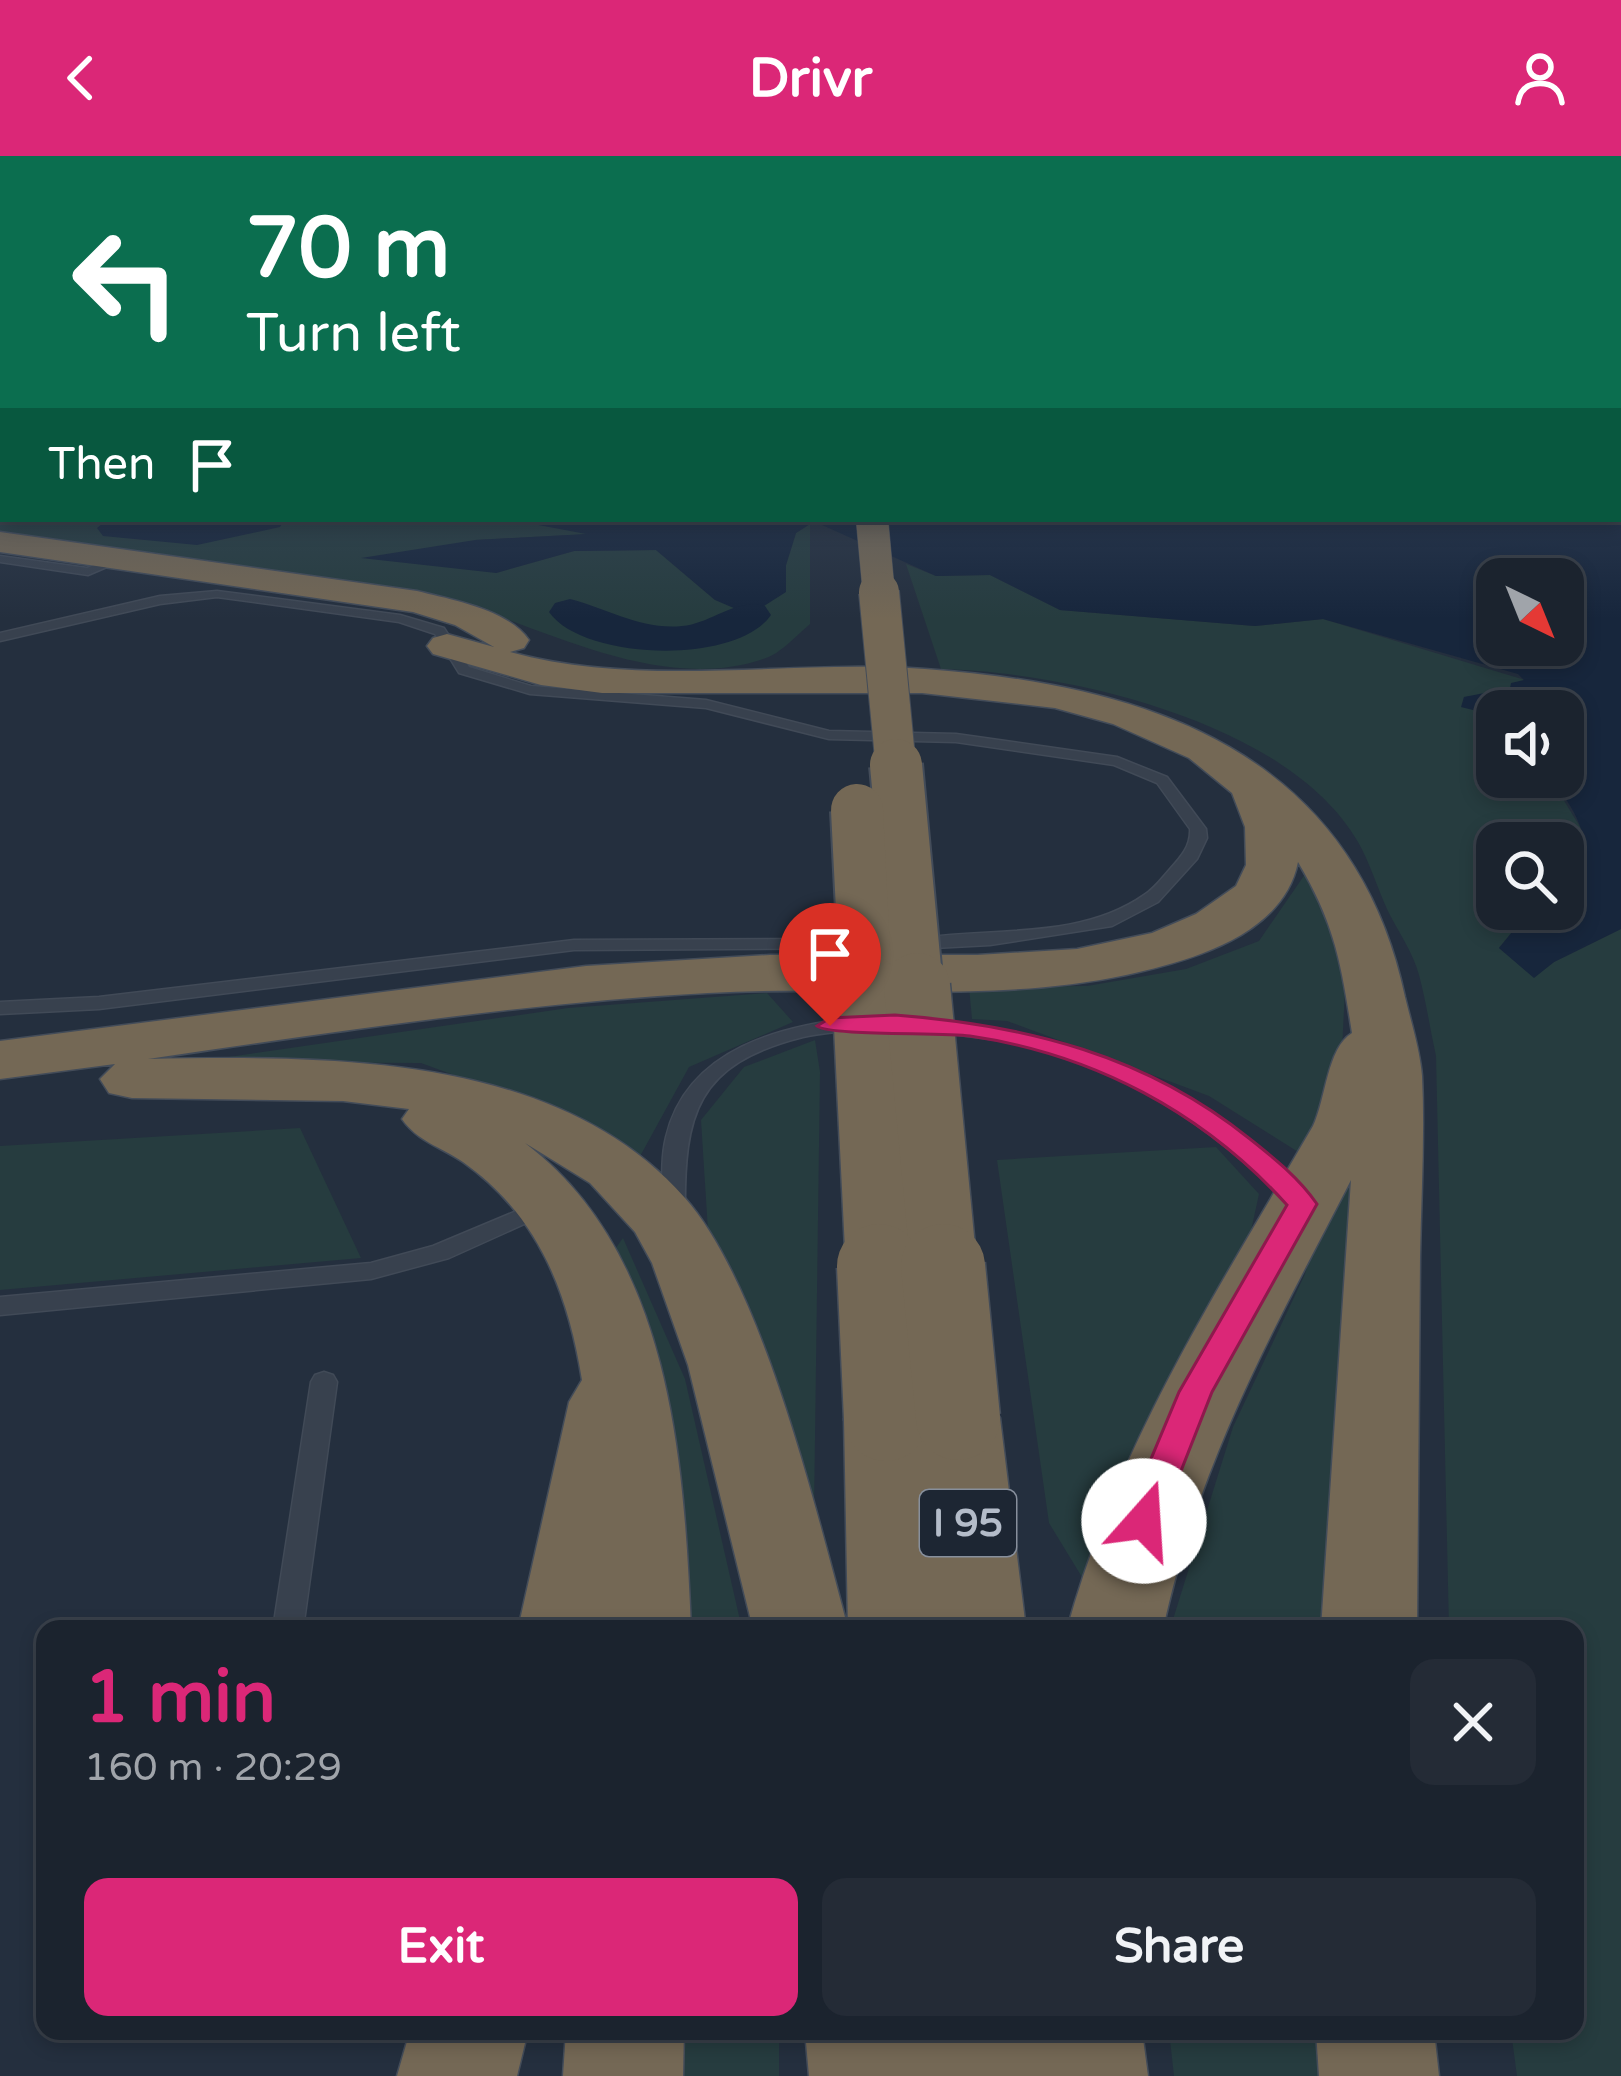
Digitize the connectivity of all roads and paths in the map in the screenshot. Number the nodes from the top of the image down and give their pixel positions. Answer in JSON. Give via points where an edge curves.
{"nodes":[{"id":1,"x":844,"y":522,"type":"edge"},
{"id":2,"x":872,"y":522,"type":"edge"},
{"id":3,"x":0,"y":542,"type":"edge"},
{"id":4,"x":0,"y":559,"type":"edge"},
{"id":5,"x":119,"y":559,"type":"junction"},
{"id":6,"x":0,"y":637,"type":"edge"},
{"id":7,"x":447,"y":646,"type":"junction"},
{"id":8,"x":790,"y":680,"type":"junction"},
{"id":9,"x":1250,"y":781,"type":"junction"},
{"id":10,"x":1374,"y":993,"type":"junction"},
{"id":11,"x":0,"y":1008,"type":"edge"},
{"id":12,"x":0,"y":1060,"type":"edge"},
{"id":13,"x":324,"y":1081,"type":"junction"},
{"id":14,"x":0,"y":1084,"type":"edge"},
{"id":15,"x":550,"y":1203,"type":"junction"},
{"id":16,"x":1302,"y":1204,"type":"junction"},
{"id":17,"x":674,"y":1235,"type":"junction"},
{"id":18,"x":0,"y":1306,"type":"edge"},
{"id":19,"x":620,"y":1364,"type":"junction"},
{"id":20,"x":325,"y":1382,"type":"dead end"},
{"id":21,"x":922,"y":1419,"type":"junction"},
{"id":22,"x":289,"y":1620,"type":"edge"},
{"id":23,"x":568,"y":1620,"type":"edge"},
{"id":24,"x":643,"y":1620,"type":"edge"},
{"id":25,"x":799,"y":1620,"type":"edge"},
{"id":26,"x":897,"y":1620,"type":"edge"},
{"id":27,"x":976,"y":1620,"type":"edge"},
{"id":28,"x":1117,"y":1620,"type":"edge"},
{"id":29,"x":1369,"y":1620,"type":"edge"},
{"id":30,"x":467,"y":2040,"type":"edge"},
{"id":31,"x":510,"y":2040,"type":"edge"},
{"id":32,"x":625,"y":2040,"type":"edge"},
{"id":33,"x":865,"y":2040,"type":"edge"},
{"id":34,"x":914,"y":2040,"type":"edge"},
{"id":35,"x":1018,"y":2040,"type":"edge"},
{"id":36,"x":1084,"y":2040,"type":"edge"},
{"id":37,"x":1376,"y":2040,"type":"edge"},
{"id":38,"x":457,"y":2076,"type":"edge"},
{"id":39,"x":506,"y":2076,"type":"edge"},
{"id":40,"x":623,"y":2076,"type":"edge"},
{"id":41,"x":869,"y":2076,"type":"edge"},
{"id":42,"x":916,"y":2076,"type":"edge"},
{"id":43,"x":1021,"y":2076,"type":"edge"},
{"id":44,"x":1088,"y":2076,"type":"edge"},
{"id":45,"x":1379,"y":2076,"type":"edge"}],
"edges":[{"from":1,"to":21,"type":"highway","number":"I 95","bridge":true},
{"from":2,"to":21,"type":"highway","number":"I 95","bridge":true},
{"from":3,"to":5,"type":"highway"},
{"from":4,"to":5,"type":"lane","via":[[88,572]]},
{"from":5,"to":8,"type":"highway","via":[[417,602],[468,617],[538,654],[591,667]]},
{"from":6,"to":7,"type":"lane","via":[[218,594],[414,622],[440,631]]},
{"from":7,"to":8,"type":"highway","via":[[585,680]]},
{"from":7,"to":11,"type":"lane","via":[[464,670],[530,690],[688,701],[829,735],[956,738],[1129,764],[1171,789],[1199,838],[1189,859],[1139,907],[1054,933],[896,944],[574,945]]},
{"from":8,"to":9,"type":"highway","via":[[950,682],[1058,696],[1168,730]]},
{"from":9,"to":10,"type":"highway","via":[[1302,826],[1334,873],[1360,931]]},
{"from":9,"to":12,"type":"highway","via":[[1276,839],[1274,868],[1258,894],[1215,927],[1130,954],[1030,968],[582,984]]},
{"from":10,"to":16,"type":"highway","via":[[1357,1102]]},
{"from":10,"to":29,"type":"highway","via":[[1390,1073]]},
{"from":13,"to":14,"type":"highway"},
{"from":13,"to":15,"type":"highway","via":[[452,1126],[500,1154]]},
{"from":13,"to":17,"type":"highway","via":[[437,1094],[525,1118],[621,1177]]},
{"from":15,"to":18,"type":"lane","via":[[441,1252],[371,1271]]},
{"from":15,"to":19,"type":"highway","via":[[599,1282]]},
{"from":16,"to":17,"type":"lane","via":[[1202,1114],[1134,1076],[1004,1034],[858,1023],[757,1047],[700,1086],[676,1140]]},
{"from":16,"to":28,"type":"highway","via":[[1175,1438]]},
{"from":17,"to":25,"type":"highway","via":[[725,1354]]},
{"from":19,"to":23,"type":"highway"},
{"from":19,"to":24,"type":"highway"},
{"from":20,"to":22,"type":"lane"},
{"from":21,"to":26,"type":"highway","number":"I 95"},
{"from":21,"to":27,"type":"highway","number":"I 95"},
{"from":30,"to":38,"type":"highway"},
{"from":31,"to":39,"type":"highway"},
{"from":32,"to":40,"type":"highway"},
{"from":33,"to":41,"type":"highway"},
{"from":34,"to":42,"type":"highway"},
{"from":35,"to":43,"type":"highway"},
{"from":36,"to":44,"type":"highway"},
{"from":37,"to":45,"type":"highway"}]}
